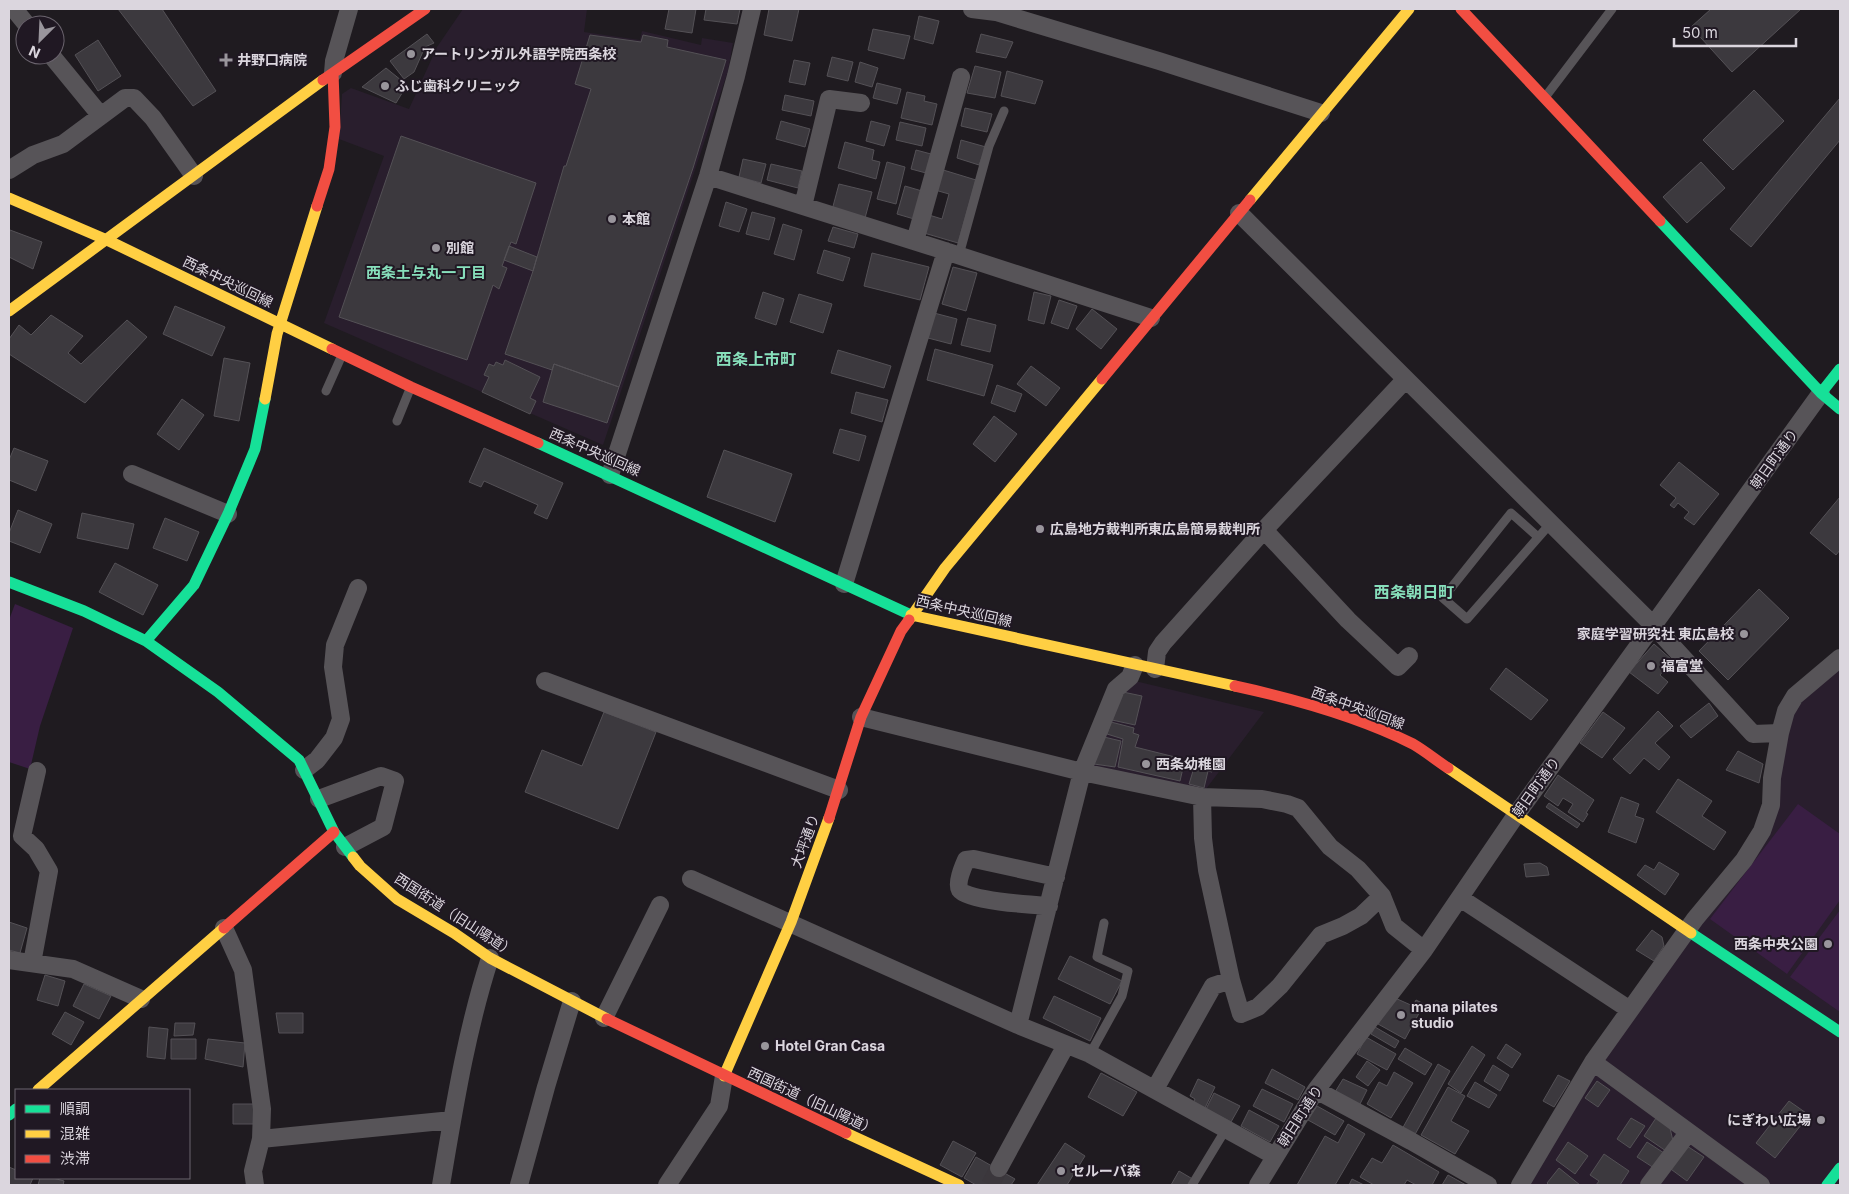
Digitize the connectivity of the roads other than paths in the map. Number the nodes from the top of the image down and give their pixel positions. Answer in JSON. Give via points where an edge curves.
{"nodes":[{"id":1,"x":349,"y":9,"type":"edge"},
{"id":2,"x":425,"y":9,"type":"edge"},
{"id":3,"x":752,"y":9,"type":"edge"},
{"id":4,"x":972,"y":9,"type":"edge"},
{"id":5,"x":1409,"y":9,"type":"edge"},
{"id":6,"x":1461,"y":9,"type":"edge"},
{"id":7,"x":1612,"y":9,"type":"edge"},
{"id":8,"x":59,"y":65,"type":"edge"},
{"id":9,"x":333,"y":73,"type":"junction"},
{"id":10,"x":961,"y":77,"type":"dead end"},
{"id":11,"x":1544,"y":98,"type":"junction"},
{"id":12,"x":861,"y":103,"type":"dead end"},
{"id":13,"x":1004,"y":111,"type":"dead end"},
{"id":14,"x":1322,"y":113,"type":"junction"},
{"id":15,"x":101,"y":116,"type":"junction"},
{"id":16,"x":9,"y":170,"type":"edge"},
{"id":17,"x":194,"y":176,"type":"junction"},
{"id":18,"x":708,"y":176,"type":"junction"},
{"id":19,"x":9,"y":198,"type":"edge"},
{"id":20,"x":803,"y":206,"type":"junction"},
{"id":21,"x":1239,"y":213,"type":"junction"},
{"id":22,"x":107,"y":240,"type":"junction"},
{"id":23,"x":915,"y":241,"type":"junction"},
{"id":24,"x":953,"y":253,"type":"junction"},
{"id":25,"x":9,"y":311,"type":"edge"},
{"id":26,"x":1151,"y":318,"type":"junction"},
{"id":27,"x":280,"y":323,"type":"junction"},
{"id":28,"x":342,"y":354,"type":"junction"},
{"id":29,"x":1840,"y":369,"type":"edge"},
{"id":30,"x":1405,"y":380,"type":"junction"},
{"id":31,"x":411,"y":387,"type":"junction"},
{"id":32,"x":326,"y":391,"type":"dead end"},
{"id":33,"x":1821,"y":394,"type":"junction"},
{"id":34,"x":1840,"y":409,"type":"edge"},
{"id":35,"x":397,"y":421,"type":"dead end"},
{"id":36,"x":132,"y":474,"type":"dead end"},
{"id":37,"x":610,"y":475,"type":"junction"},
{"id":38,"x":228,"y":514,"type":"junction"},
{"id":39,"x":1550,"y":524,"type":"junction"},
{"id":40,"x":1264,"y":530,"type":"junction"},
{"id":41,"x":1538,"y":537,"type":"junction"},
{"id":42,"x":9,"y":582,"type":"edge"},
{"id":43,"x":844,"y":584,"type":"junction"},
{"id":44,"x":358,"y":588,"type":"dead end"},
{"id":45,"x":911,"y":615,"type":"junction"},
{"id":46,"x":1654,"y":626,"type":"junction"},
{"id":47,"x":146,"y":641,"type":"junction"},
{"id":48,"x":1409,"y":656,"type":"dead end"},
{"id":49,"x":1840,"y":658,"type":"edge"},
{"id":50,"x":1135,"y":665,"type":"junction"},
{"id":51,"x":1155,"y":669,"type":"junction"},
{"id":52,"x":545,"y":681,"type":"dead end"},
{"id":53,"x":861,"y":717,"type":"junction"},
{"id":54,"x":1780,"y":733,"type":"junction"},
{"id":55,"x":304,"y":770,"type":"junction"},
{"id":56,"x":36,"y":771,"type":"dead end"},
{"id":57,"x":1082,"y":772,"type":"junction"},
{"id":58,"x":838,"y":790,"type":"junction"},
{"id":59,"x":1202,"y":797,"type":"junction"},
{"id":60,"x":319,"y":799,"type":"junction"},
{"id":61,"x":1516,"y":815,"type":"junction"},
{"id":62,"x":334,"y":832,"type":"junction"},
{"id":63,"x":345,"y":847,"type":"junction"},
{"id":64,"x":1056,"y":877,"type":"junction"},
{"id":65,"x":691,"y":878,"type":"dead end"},
{"id":66,"x":1382,"y":896,"type":"junction"},
{"id":67,"x":1460,"y":898,"type":"junction"},
{"id":68,"x":660,"y":905,"type":"dead end"},
{"id":69,"x":1049,"y":906,"type":"junction"},
{"id":70,"x":791,"y":922,"type":"junction"},
{"id":71,"x":1104,"y":923,"type":"dead end"},
{"id":72,"x":224,"y":928,"type":"junction"},
{"id":73,"x":1687,"y":930,"type":"junction"},
{"id":74,"x":1424,"y":950,"type":"junction"},
{"id":75,"x":490,"y":958,"type":"junction"},
{"id":76,"x":9,"y":960,"type":"edge"},
{"id":77,"x":32,"y":963,"type":"junction"},
{"id":78,"x":1231,"y":980,"type":"junction"},
{"id":79,"x":141,"y":999,"type":"junction"},
{"id":80,"x":572,"y":1001,"type":"junction"},
{"id":81,"x":1630,"y":1010,"type":"junction"},
{"id":82,"x":604,"y":1018,"type":"junction"},
{"id":83,"x":1018,"y":1024,"type":"junction"},
{"id":84,"x":1840,"y":1032,"type":"edge"},
{"id":85,"x":1066,"y":1046,"type":"junction"},
{"id":86,"x":1090,"y":1054,"type":"junction"},
{"id":87,"x":1593,"y":1062,"type":"junction"},
{"id":88,"x":724,"y":1076,"type":"junction"},
{"id":89,"x":39,"y":1089,"type":"edge"},
{"id":90,"x":1155,"y":1089,"type":"junction"},
{"id":91,"x":1316,"y":1090,"type":"junction"},
{"id":92,"x":452,"y":1120,"type":"junction"},
{"id":93,"x":1226,"y":1129,"type":"junction"},
{"id":94,"x":1688,"y":1133,"type":"junction"},
{"id":95,"x":261,"y":1139,"type":"junction"},
{"id":96,"x":1275,"y":1156,"type":"junction"},
{"id":97,"x":999,"y":1168,"type":"tunnel mouth"},
{"id":98,"x":1840,"y":1168,"type":"edge"},
{"id":99,"x":255,"y":1185,"type":"edge"},
{"id":100,"x":442,"y":1185,"type":"edge"},
{"id":101,"x":519,"y":1185,"type":"edge"},
{"id":102,"x":667,"y":1185,"type":"edge"},
{"id":103,"x":959,"y":1185,"type":"edge"},
{"id":104,"x":1192,"y":1185,"type":"edge"},
{"id":105,"x":1258,"y":1185,"type":"edge"},
{"id":106,"x":1488,"y":1185,"type":"edge"},
{"id":107,"x":1520,"y":1185,"type":"edge"},
{"id":108,"x":1650,"y":1185,"type":"edge"},
{"id":109,"x":1761,"y":1185,"type":"edge"},
{"id":110,"x":1827,"y":1185,"type":"edge"}],
"edges":[{"from":1,"to":9,"type":"street"},
{"from":2,"to":9,"type":"street"},
{"from":3,"to":18,"type":"street"},
{"from":4,"to":14,"type":"street","via":[[996,12]]},
{"from":5,"to":14,"type":"street","name":"大坪通り"},
{"from":6,"to":11,"type":"street"},
{"from":7,"to":11,"type":"lane"},
{"from":8,"to":15,"type":"street"},
{"from":9,"to":17,"type":"street"},
{"from":9,"to":27,"type":"street","via":[[335,127],[329,169]]},
{"from":10,"to":23,"type":"street"},
{"from":11,"to":33,"type":"street"},
{"from":12,"to":20,"type":"street","via":[[829,99]]},
{"from":13,"to":24,"type":"lane"},
{"from":14,"to":21,"type":"street","name":"大坪通り"},
{"from":15,"to":16,"type":"street","via":[[63,144],[33,155]]},
{"from":15,"to":17,"type":"street","via":[[125,98],[134,98],[153,118]]},
{"from":17,"to":22,"type":"street"},
{"from":18,"to":20,"type":"street"},
{"from":18,"to":37,"type":"street"},
{"from":19,"to":22,"type":"street","name":"西条中央巡回線"},
{"from":20,"to":23,"type":"street"},
{"from":21,"to":26,"type":"street","name":"大坪通り"},
{"from":21,"to":30,"type":"street"},
{"from":22,"to":25,"type":"street"},
{"from":22,"to":27,"type":"street","name":"西条中央巡回線"},
{"from":23,"to":24,"type":"street"},
{"from":24,"to":26,"type":"street"},
{"from":24,"to":43,"type":"street"},
{"from":26,"to":45,"type":"street","name":"大坪通り","via":[[951,561]]},
{"from":27,"to":28,"type":"street","name":"西条中央巡回線"},
{"from":27,"to":38,"type":"street","via":[[255,449]]},
{"from":28,"to":31,"type":"street","name":"西条中央巡回線"},
{"from":28,"to":32,"type":"lane"},
{"from":29,"to":33,"type":"street"},
{"from":30,"to":39,"type":"street"},
{"from":30,"to":40,"type":"street"},
{"from":31,"to":35,"type":"lane"},
{"from":31,"to":37,"type":"street","name":"西条中央巡回線"},
{"from":33,"to":34,"type":"street"},
{"from":33,"to":46,"type":"street","name":"朝日町通り"},
{"from":36,"to":38,"type":"street"},
{"from":37,"to":43,"type":"street","name":"西条中央巡回線"},
{"from":38,"to":47,"type":"street","via":[[194,584]]},
{"from":39,"to":41,"type":"lane"},
{"from":39,"to":46,"type":"street"},
{"from":40,"to":48,"type":"street","via":[[1348,620],[1398,667]]},
{"from":40,"to":51,"type":"street","via":[[1163,643],[1157,652]]},
{"from":41,"to":41,"type":"lane","via":[[1468,619],[1442,598],[1511,513]]},
{"from":42,"to":47,"type":"street","name":"西国街道（旧山陽道）","via":[[84,611]]},
{"from":43,"to":45,"type":"street","name":"西条中央巡回線"},
{"from":44,"to":55,"type":"street","via":[[335,645],[333,667],[340,719],[334,738],[317,760]]},
{"from":45,"to":50,"type":"street","name":"西条中央巡回線"},
{"from":45,"to":53,"type":"street","name":"大坪通り"},
{"from":46,"to":54,"type":"street","via":[[1753,734]]},
{"from":46,"to":61,"type":"street","name":"朝日町通り"},
{"from":47,"to":55,"type":"street","name":"西国街道（旧山陽道）","via":[[218,692],[298,760]]},
{"from":49,"to":54,"type":"street","via":[[1795,696],[1786,711]]},
{"from":50,"to":51,"type":"street","name":"西条中央巡回線"},
{"from":50,"to":57,"type":"street","via":[[1130,677],[1116,689]]},
{"from":51,"to":61,"type":"street","name":"西条中央巡回線","via":[[1281,696],[1366,724],[1414,746]]},
{"from":52,"to":58,"type":"street"},
{"from":53,"to":57,"type":"street"},
{"from":53,"to":58,"type":"street","name":"大坪通り"},
{"from":54,"to":73,"type":"street","via":[[1771,805],[1762,831],[1744,860]]},
{"from":55,"to":60,"type":"street","name":"西国街道（旧山陽道）"},
{"from":56,"to":77,"type":"street","via":[[22,836],[36,849],[49,871]]},
{"from":57,"to":59,"type":"street"},
{"from":57,"to":64,"type":"street"},
{"from":58,"to":70,"type":"street","name":"大坪通り"},
{"from":59,"to":66,"type":"street","via":[[1262,799],[1298,808],[1330,847],[1358,869]]},
{"from":59,"to":78,"type":"street","via":[[1207,870]]},
{"from":60,"to":62,"type":"street","name":"西国街道（旧山陽道）"},
{"from":60,"to":63,"type":"street","via":[[381,776],[395,781],[383,827]]},
{"from":61,"to":67,"type":"street","name":"朝日町通り"},
{"from":61,"to":73,"type":"street","name":"西条中央巡回線"},
{"from":62,"to":63,"type":"street","name":"西国街道（旧山陽道）"},
{"from":62,"to":72,"type":"street"},
{"from":63,"to":75,"type":"street","name":"西国街道（旧山陽道）","via":[[360,866],[397,899]]},
{"from":64,"to":69,"type":"street"},
{"from":64,"to":69,"type":"street","via":[[974,858],[966,860],[963,867],[959,884],[966,895]]},
{"from":65,"to":70,"type":"street"},
{"from":66,"to":74,"type":"street","via":[[1394,926]]},
{"from":66,"to":78,"type":"street","via":[[1361,916],[1321,935],[1280,986],[1258,1007],[1241,1014]]},
{"from":67,"to":74,"type":"street","name":"朝日町通り"},
{"from":67,"to":81,"type":"street"},
{"from":68,"to":82,"type":"street"},
{"from":69,"to":83,"type":"street"},
{"from":70,"to":83,"type":"street"},
{"from":70,"to":88,"type":"street","name":"大坪通り"},
{"from":71,"to":86,"type":"lane","via":[[1097,957],[1128,971],[1122,996]]},
{"from":72,"to":79,"type":"street"},
{"from":72,"to":95,"type":"street","via":[[243,970],[262,1108]]},
{"from":73,"to":81,"type":"street"},
{"from":73,"to":84,"type":"street","name":"西条中央巡回線"},
{"from":74,"to":91,"type":"street","name":"朝日町通り"},
{"from":75,"to":80,"type":"street","name":"西国街道（旧山陽道）"},
{"from":75,"to":92,"type":"street"},
{"from":76,"to":77,"type":"street"},
{"from":77,"to":79,"type":"street","via":[[73,969]]},
{"from":78,"to":90,"type":"street","via":[[1213,986]]},
{"from":79,"to":89,"type":"street"},
{"from":80,"to":82,"type":"street","name":"西国街道（旧山陽道）"},
{"from":80,"to":101,"type":"street"},
{"from":81,"to":87,"type":"street"},
{"from":82,"to":88,"type":"street","name":"西国街道（旧山陽道）"},
{"from":83,"to":85,"type":"street"},
{"from":85,"to":86,"type":"street"},
{"from":85,"to":97,"type":"street"},
{"from":86,"to":90,"type":"street"},
{"from":87,"to":94,"type":"street"},
{"from":87,"to":107,"type":"street"},
{"from":88,"to":102,"type":"street","via":[[719,1106]]},
{"from":88,"to":103,"type":"street","name":"西国街道（旧山陽道）"},
{"from":90,"to":93,"type":"street"},
{"from":91,"to":96,"type":"street","name":"朝日町通り"},
{"from":91,"to":106,"type":"street"},
{"from":92,"to":95,"type":"street"},
{"from":92,"to":100,"type":"street"},
{"from":93,"to":96,"type":"street"},
{"from":93,"to":104,"type":"lane"},
{"from":94,"to":108,"type":"street"},
{"from":94,"to":109,"type":"street"},
{"from":95,"to":99,"type":"street","via":[[253,1170]]},
{"from":96,"to":105,"type":"street","name":"朝日町通り"},
{"from":98,"to":110,"type":"street"}]}
